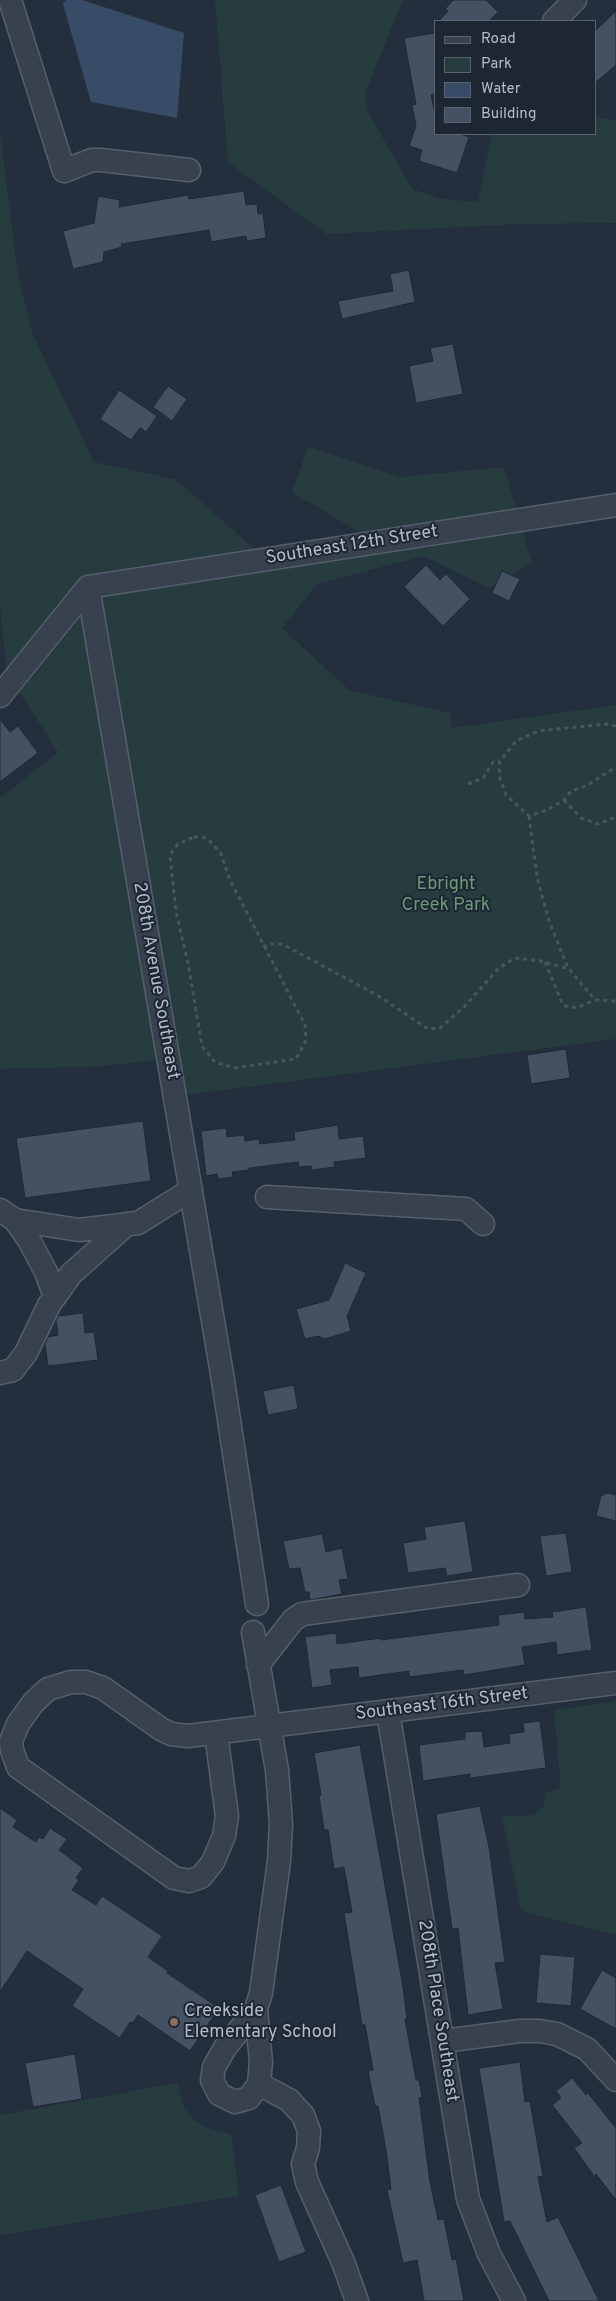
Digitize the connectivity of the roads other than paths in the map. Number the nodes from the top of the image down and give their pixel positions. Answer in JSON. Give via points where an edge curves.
{"nodes":[{"id":1,"x":10,"y":0,"type":"edge"},
{"id":2,"x":575,"y":0,"type":"edge"},
{"id":3,"x":555,"y":20,"type":"edge"},
{"id":4,"x":189,"y":170,"type":"dead end"},
{"id":5,"x":616,"y":505,"type":"edge"},
{"id":6,"x":88,"y":588,"type":"junction"},
{"id":7,"x":0,"y":696,"type":"edge"},
{"id":8,"x":191,"y":1190,"type":"junction"},
{"id":9,"x":267,"y":1197,"type":"dead end"},
{"id":10,"x":7,"y":1215,"type":"edge"},
{"id":11,"x":127,"y":1224,"type":"junction"},
{"id":12,"x":483,"y":1224,"type":"dead end"},
{"id":13,"x":55,"y":1296,"type":"junction"},
{"id":14,"x":0,"y":1373,"type":"edge"},
{"id":15,"x":518,"y":1585,"type":"dead end"},
{"id":16,"x":257,"y":1604,"type":"dead end"},
{"id":17,"x":253,"y":1632,"type":"dead end"},
{"id":18,"x":258,"y":1664,"type":"junction"},
{"id":19,"x":616,"y":1683,"type":"edge"},
{"id":20,"x":388,"y":1712,"type":"junction"},
{"id":21,"x":268,"y":1725,"type":"junction"},
{"id":22,"x":8,"y":1729,"type":"edge"},
{"id":23,"x":216,"y":1733,"type":"junction"},
{"id":24,"x":256,"y":2009,"type":"junction"},
{"id":25,"x":443,"y":2041,"type":"junction"},
{"id":26,"x":616,"y":2080,"type":"edge"},
{"id":27,"x":259,"y":2084,"type":"junction"},
{"id":28,"x":357,"y":2301,"type":"edge"},
{"id":29,"x":514,"y":2301,"type":"edge"}],
"edges":[{"from":1,"to":4,"type":"street","via":[[64,171],[92,160]]},
{"from":2,"to":3,"type":"street"},
{"from":5,"to":6,"type":"street","name":"Southeast 12th Street"},
{"from":6,"to":7,"type":"street"},
{"from":6,"to":8,"type":"street","name":"208th Avenue Southeast"},
{"from":8,"to":11,"type":"street","via":[[138,1223]]},
{"from":8,"to":16,"type":"street","name":"208th Avenue Southeast"},
{"from":9,"to":12,"type":"street","via":[[466,1209]]},
{"from":10,"to":11,"type":"street","via":[[79,1230]]},
{"from":10,"to":13,"type":"street","via":[[30,1240]]},
{"from":11,"to":13,"type":"street","via":[[71,1274]]},
{"from":13,"to":14,"type":"street","via":[[26,1353],[13,1370]]},
{"from":15,"to":18,"type":"street","via":[[302,1614],[293,1620]]},
{"from":17,"to":18,"type":"street"},
{"from":18,"to":21,"type":"street"},
{"from":19,"to":20,"type":"street","name":"Southeast 16th Street"},
{"from":20,"to":21,"type":"street","name":"Southeast 16th Street"},
{"from":20,"to":25,"type":"street","name":"208th Place Southeast"},
{"from":21,"to":23,"type":"street","name":"Southeast 16th Street"},
{"from":21,"to":24,"type":"street","via":[[277,1770],[281,1824],[274,1898]]},
{"from":22,"to":23,"type":"street","name":"Southeast 16th Street","via":[[48,1689],[71,1682],[86,1682],[103,1688],[172,1734]]},
{"from":22,"to":23,"type":"street","via":[[18,1767],[174,1878],[189,1881],[201,1877],[207,1870],[224,1836],[227,1816]]},
{"from":24,"to":27,"type":"street","via":[[261,2062]]},
{"from":24,"to":27,"type":"street","via":[[225,2048],[214,2067],[212,2080],[219,2094],[235,2102],[249,2098]]},
{"from":25,"to":26,"type":"street","via":[[520,2031],[557,2034],[587,2049]]},
{"from":25,"to":29,"type":"street","name":"208th Place Southeast","via":[[468,2199],[489,2254]]},
{"from":27,"to":28,"type":"street","via":[[289,2100],[303,2115],[309,2131],[303,2164],[307,2182]]}]}
